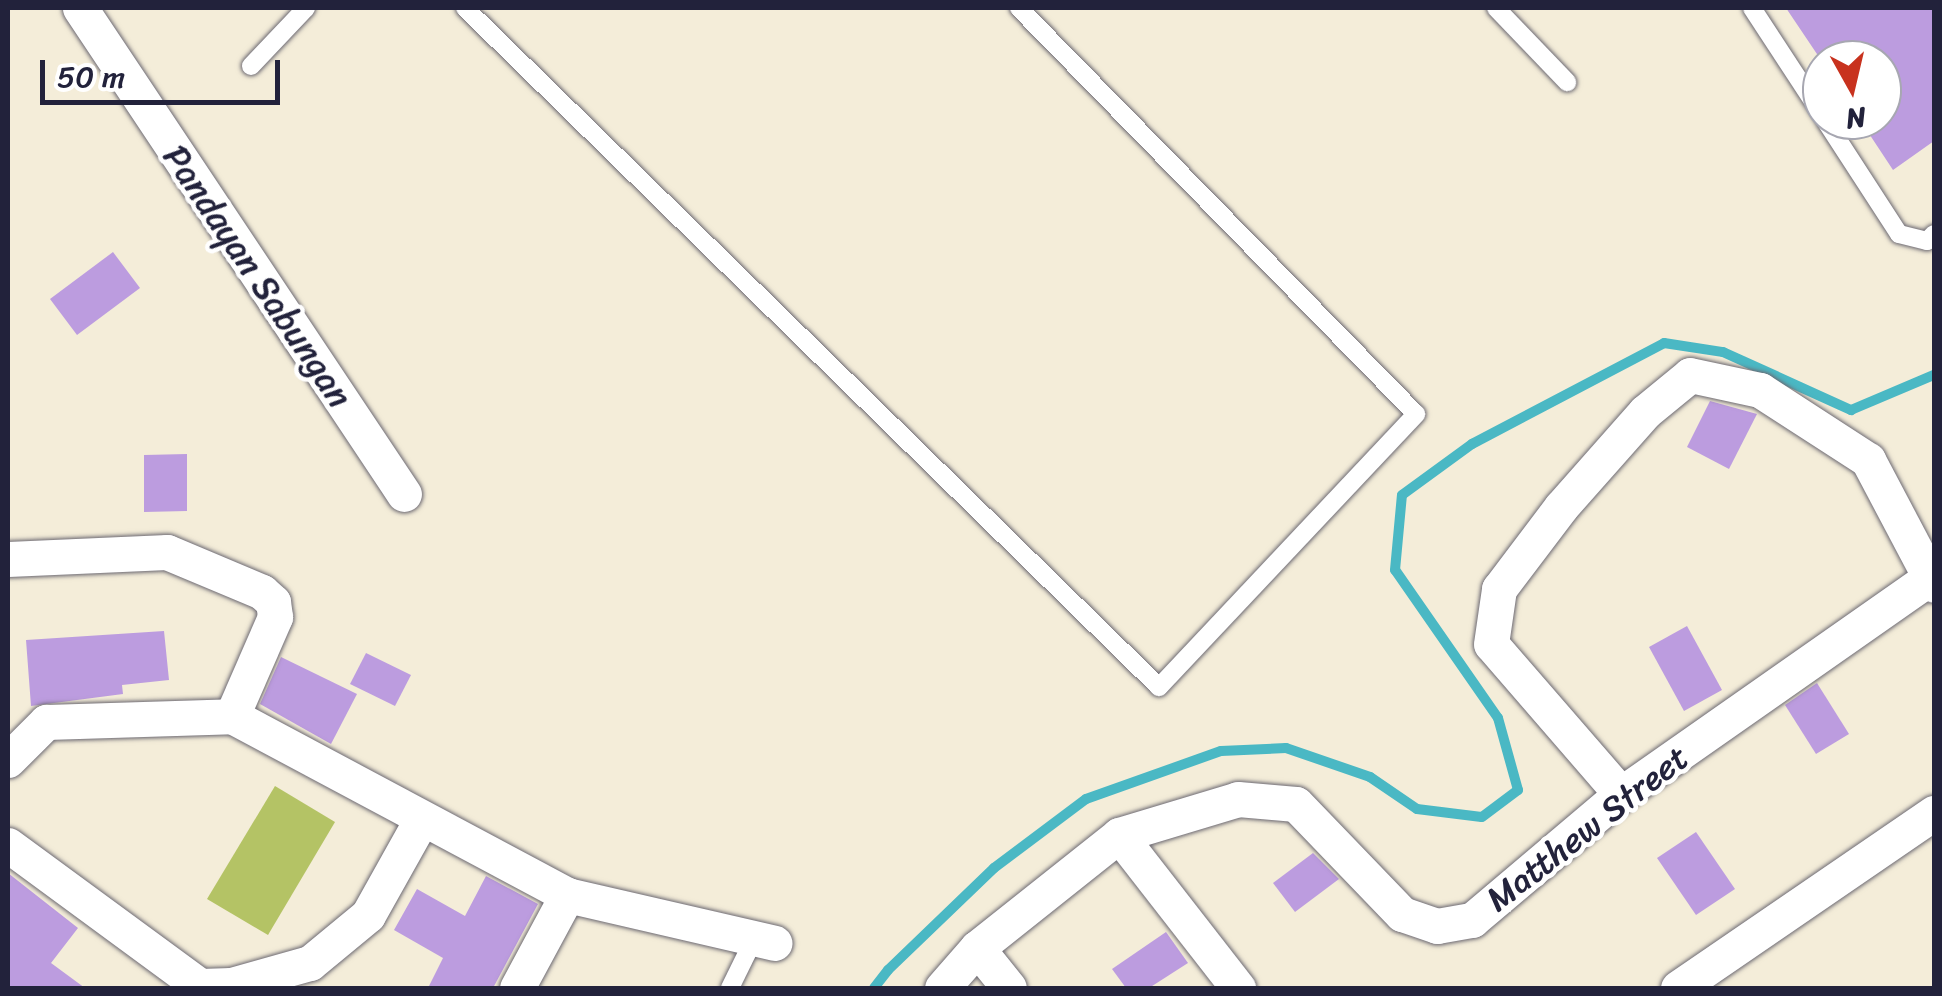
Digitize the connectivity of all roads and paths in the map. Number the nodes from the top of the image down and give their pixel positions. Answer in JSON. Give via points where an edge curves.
{"nodes":[{"id":1,"x":80,"y":8,"type":"edge"},
{"id":2,"x":306,"y":8,"type":"edge"},
{"id":3,"x":465,"y":8,"type":"edge"},
{"id":4,"x":1020,"y":8,"type":"edge"},
{"id":5,"x":1496,"y":8,"type":"edge"},
{"id":6,"x":1752,"y":8,"type":"edge"},
{"id":7,"x":250,"y":66,"type":"dead end"},
{"id":8,"x":1567,"y":82,"type":"dead end"},
{"id":9,"x":1802,"y":84,"type":"edge"},
{"id":10,"x":1838,"y":140,"type":"edge"},
{"id":11,"x":1934,"y":234,"type":"edge"},
{"id":12,"x":404,"y":494,"type":"dead end"},
{"id":13,"x":8,"y":559,"type":"edge"},
{"id":14,"x":1933,"y":579,"type":"edge"},
{"id":15,"x":232,"y":716,"type":"junction"},
{"id":16,"x":8,"y":760,"type":"edge"},
{"id":17,"x":1622,"y":794,"type":"junction"},
{"id":18,"x":1934,"y":812,"type":"edge"},
{"id":19,"x":421,"y":820,"type":"junction"},
{"id":20,"x":1119,"y":835,"type":"junction"},
{"id":21,"x":8,"y":845,"type":"edge"},
{"id":22,"x":567,"y":895,"type":"junction"},
{"id":23,"x":765,"y":940,"type":"joint"},
{"id":24,"x":977,"y":948,"type":"junction"},
{"id":25,"x":517,"y":988,"type":"edge"},
{"id":26,"x":730,"y":988,"type":"edge"},
{"id":27,"x":942,"y":988,"type":"edge"},
{"id":28,"x":1009,"y":988,"type":"edge"},
{"id":29,"x":1238,"y":988,"type":"edge"},
{"id":30,"x":1678,"y":988,"type":"edge"}],
"edges":[{"from":1,"to":12,"type":"street","name":"Pandayan Sabungan"},
{"from":2,"to":7,"type":"lane"},
{"from":3,"to":4,"type":"lane","via":[[1159,687],[1416,414]]},
{"from":5,"to":8,"type":"lane"},
{"from":6,"to":9,"type":"lane"},
{"from":10,"to":11,"type":"lane","via":[[1899,234],[1927,241]]},
{"from":13,"to":15,"type":"street","via":[[167,552],[262,592],[273,602],[275,617]]},
{"from":14,"to":17,"type":"street","name":"Matthew Street"},
{"from":14,"to":17,"type":"street","via":[[1868,460],[1760,390],[1690,375],[1645,412],[1499,590],[1491,644]]},
{"from":15,"to":16,"type":"street","via":[[46,722]]},
{"from":15,"to":19,"type":"street"},
{"from":17,"to":20,"type":"street","name":"Matthew Street","via":[[1472,920],[1437,926],[1402,914],[1296,804],[1238,799]]},
{"from":18,"to":30,"type":"street"},
{"from":19,"to":21,"type":"street","via":[[368,915],[310,963],[232,986],[200,986]]},
{"from":19,"to":22,"type":"street"},
{"from":20,"to":24,"type":"street","name":"Matthew Street"},
{"from":20,"to":29,"type":"street"},
{"from":22,"to":23,"type":"street"},
{"from":22,"to":25,"type":"street"},
{"from":23,"to":26,"type":"lane"},
{"from":24,"to":27,"type":"street","name":"Matthew Street"},
{"from":24,"to":28,"type":"street"}]}
